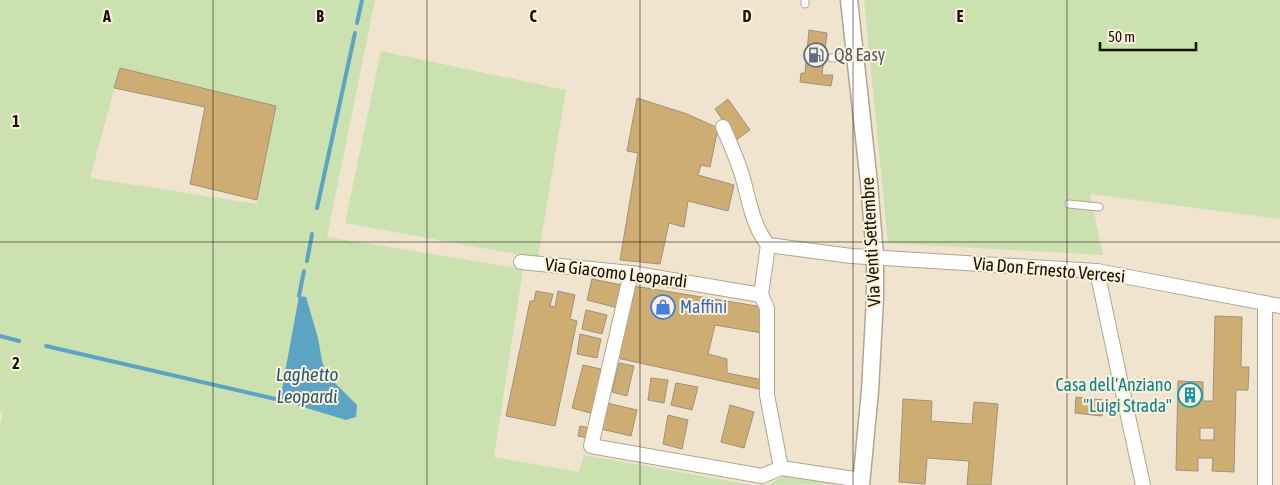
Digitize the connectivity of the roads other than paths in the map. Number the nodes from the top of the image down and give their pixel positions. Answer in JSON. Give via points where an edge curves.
{"nodes":[{"id":1,"x":849,"y":0,"type":"edge"},
{"id":2,"x":832,"y":58,"type":"dead end"},
{"id":3,"x":856,"y":58,"type":"junction"},
{"id":4,"x":722,"y":127,"type":"dead end"},
{"id":5,"x":1069,"y":204,"type":"dead end"},
{"id":6,"x":1099,"y":207,"type":"dead end"},
{"id":7,"x":768,"y":245,"type":"junction"},
{"id":8,"x":875,"y":256,"type":"junction"},
{"id":9,"x":521,"y":262,"type":"dead end"},
{"id":10,"x":1097,"y":271,"type":"junction"},
{"id":11,"x":631,"y":273,"type":"junction"},
{"id":12,"x":761,"y":295,"type":"junction"},
{"id":13,"x":1265,"y":303,"type":"junction"},
{"id":14,"x":1280,"y":306,"type":"edge"},
{"id":15,"x":781,"y":468,"type":"junction"},
{"id":16,"x":861,"y":483,"type":"edge"},
{"id":17,"x":1143,"y":485,"type":"edge"},
{"id":18,"x":1265,"y":485,"type":"edge"}],
"edges":[{"from":1,"to":3,"type":"street","name":"Via Venti Settembre"},
{"from":2,"to":3,"type":"lane"},
{"from":3,"to":8,"type":"street","name":"Via Venti Settembre"},
{"from":4,"to":7,"type":"street","via":[[741,173],[751,211]]},
{"from":5,"to":6,"type":"lane"},
{"from":7,"to":8,"type":"street"},
{"from":7,"to":12,"type":"street"},
{"from":8,"to":10,"type":"street","name":"Via Don Ernesto Vercesi"},
{"from":8,"to":16,"type":"street","name":"Via Venti Settembre","via":[[870,391]]},
{"from":9,"to":11,"type":"street","name":"Via Giacomo Leopardi"},
{"from":10,"to":13,"type":"street","name":"Via Don Ernesto Vercesi"},
{"from":10,"to":17,"type":"street"},
{"from":11,"to":12,"type":"street","name":"Via Giacomo Leopardi"},
{"from":11,"to":15,"type":"street","via":[[591,446],[762,476]]},
{"from":12,"to":15,"type":"street","via":[[767,308],[767,395]]},
{"from":13,"to":14,"type":"street","name":"Via Don Ernesto Vercesi"},
{"from":13,"to":18,"type":"street"},
{"from":15,"to":16,"type":"street"}]}
